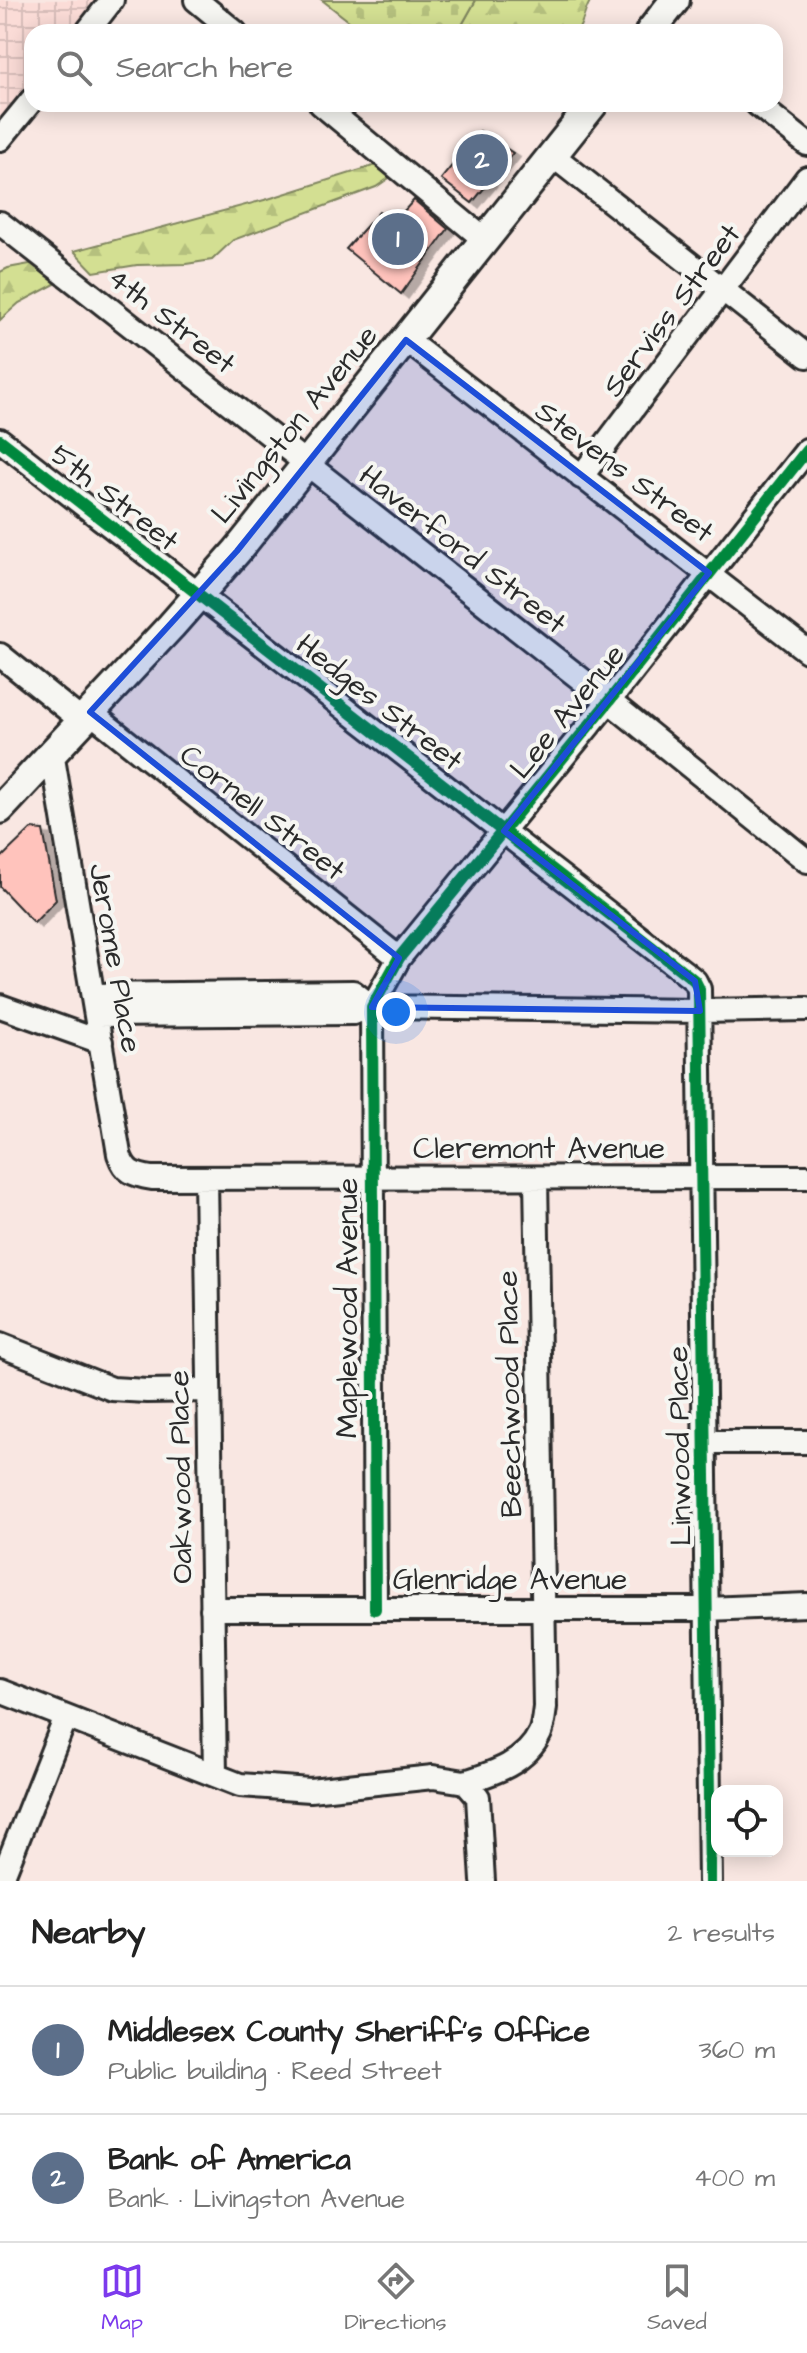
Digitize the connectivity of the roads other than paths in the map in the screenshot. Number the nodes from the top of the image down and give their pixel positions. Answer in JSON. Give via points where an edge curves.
{"nodes":[{"id":1,"x":112,"y":0,"type":"edge"},
{"id":2,"x":196,"y":0,"type":"edge"},
{"id":3,"x":675,"y":0,"type":"edge"},
{"id":4,"x":93,"y":24,"type":"edge"},
{"id":5,"x":225,"y":24,"type":"edge"},
{"id":6,"x":661,"y":24,"type":"edge"},
{"id":7,"x":24,"y":110,"type":"edge"},
{"id":8,"x":331,"y":112,"type":"edge"},
{"id":9,"x":587,"y":112,"type":"edge"},
{"id":10,"x":767,"y":112,"type":"edge"},
{"id":11,"x":0,"y":139,"type":"edge"},
{"id":12,"x":807,"y":144,"type":"edge"},
{"id":13,"x":552,"y":155,"type":"junction"},
{"id":14,"x":807,"y":178,"type":"edge"},
{"id":15,"x":0,"y":223,"type":"edge"},
{"id":16,"x":485,"y":240,"type":"junction"},
{"id":17,"x":724,"y":290,"type":"junction"},
{"id":18,"x":406,"y":340,"type":"junction"},
{"id":19,"x":807,"y":356,"type":"edge"},
{"id":20,"x":0,"y":440,"type":"edge"},
{"id":21,"x":807,"y":450,"type":"edge"},
{"id":22,"x":306,"y":465,"type":"junction"},
{"id":23,"x":581,"y":477,"type":"junction"},
{"id":24,"x":709,"y":573,"type":"junction"},
{"id":25,"x":199,"y":594,"type":"junction"},
{"id":26,"x":807,"y":651,"type":"edge"},
{"id":27,"x":0,"y":655,"type":"edge"},
{"id":28,"x":609,"y":701,"type":"junction"},
{"id":29,"x":86,"y":716,"type":"junction"},
{"id":30,"x":52,"y":752,"type":"junction"},
{"id":31,"x":0,"y":809,"type":"edge"},
{"id":32,"x":504,"y":831,"type":"junction"},
{"id":33,"x":807,"y":861,"type":"edge"},
{"id":34,"x":399,"y":958,"type":"junction"},
{"id":35,"x":95,"y":1005,"type":"junction"},
{"id":36,"x":0,"y":1006,"type":"edge"},
{"id":37,"x":372,"y":1007,"type":"junction"},
{"id":38,"x":807,"y":1009,"type":"edge"},
{"id":39,"x":700,"y":1011,"type":"junction"},
{"id":40,"x":101,"y":1042,"type":"junction"},
{"id":41,"x":128,"y":1171,"type":"joint"},
{"id":42,"x":807,"y":1177,"type":"edge"},
{"id":43,"x":206,"y":1178,"type":"junction"},
{"id":44,"x":536,"y":1178,"type":"junction"},
{"id":45,"x":701,"y":1178,"type":"junction"},
{"id":46,"x":373,"y":1179,"type":"junction"},
{"id":47,"x":0,"y":1345,"type":"edge"},
{"id":48,"x":208,"y":1390,"type":"junction"},
{"id":49,"x":705,"y":1442,"type":"junction"},
{"id":50,"x":807,"y":1442,"type":"edge"},
{"id":51,"x":807,"y":1605,"type":"edge"},
{"id":52,"x":212,"y":1609,"type":"junction"},
{"id":53,"x":375,"y":1609,"type":"junction"},
{"id":54,"x":543,"y":1609,"type":"junction"},
{"id":55,"x":707,"y":1609,"type":"junction"},
{"id":56,"x":0,"y":1691,"type":"edge"},
{"id":57,"x":66,"y":1717,"type":"junction"},
{"id":58,"x":215,"y":1775,"type":"junction"},
{"id":59,"x":465,"y":1782,"type":"junction"},
{"id":60,"x":1,"y":1881,"type":"edge"},
{"id":61,"x":483,"y":1881,"type":"edge"},
{"id":62,"x":710,"y":1881,"type":"edge"}],
"edges":[{"from":1,"to":4,"type":"street"},
{"from":2,"to":5,"type":"street"},
{"from":3,"to":6,"type":"main road"},
{"from":7,"to":11,"type":"street"},
{"from":8,"to":16,"type":"street"},
{"from":9,"to":13,"type":"main road","name":"Livingston Avenue"},
{"from":10,"to":12,"type":"street"},
{"from":13,"to":16,"type":"main road","name":"Livingston Avenue"},
{"from":13,"to":17,"type":"street"},
{"from":14,"to":17,"type":"street","name":"Serviss Street"},
{"from":15,"to":22,"type":"street","name":"4th Street"},
{"from":16,"to":18,"type":"main road","name":"Livingston Avenue"},
{"from":17,"to":19,"type":"street"},
{"from":17,"to":23,"type":"street","name":"Serviss Street"},
{"from":18,"to":22,"type":"main road","name":"Livingston Avenue"},
{"from":18,"to":23,"type":"street","name":"Stevens Street"},
{"from":20,"to":25,"type":"street","name":"5th Street"},
{"from":21,"to":24,"type":"street","name":"Lee Avenue"},
{"from":22,"to":25,"type":"main road","name":"Livingston Avenue"},
{"from":22,"to":28,"type":"street","name":"Haverford Street"},
{"from":23,"to":24,"type":"street","name":"Stevens Street"},
{"from":24,"to":26,"type":"street","name":"Stevens Street"},
{"from":24,"to":28,"type":"street","name":"Lee Avenue"},
{"from":25,"to":29,"type":"main road","name":"Livingston Avenue"},
{"from":25,"to":32,"type":"street","name":"Hedges Street"},
{"from":27,"to":29,"type":"street","name":"Cornell Street"},
{"from":28,"to":32,"type":"street","name":"Lee Avenue"},
{"from":28,"to":33,"type":"street","name":"Haverford Street"},
{"from":29,"to":30,"type":"main road","name":"Livingston Avenue"},
{"from":29,"to":34,"type":"street","name":"Cornell Street"},
{"from":30,"to":31,"type":"main road","name":"Livingston Avenue"},
{"from":30,"to":35,"type":"street","name":"Jerome Place"},
{"from":32,"to":34,"type":"street","name":"Lee Avenue"},
{"from":32,"to":39,"type":"street","name":"Hedges Street","via":[[695,981]]},
{"from":34,"to":37,"type":"street","name":"Lee Avenue"},
{"from":35,"to":37,"type":"street","via":[[353,992]]},
{"from":35,"to":40,"type":"street","name":"Jerome Place"},
{"from":36,"to":40,"type":"street"},
{"from":37,"to":39,"type":"street"},
{"from":37,"to":46,"type":"street","name":"Maplewood Avenue"},
{"from":38,"to":39,"type":"street"},
{"from":39,"to":45,"type":"street","name":"Linwood Place"},
{"from":40,"to":41,"type":"street","name":"Jerome Place","via":[[119,1154]]},
{"from":41,"to":43,"type":"street","name":"Cleremont Avenue","via":[[152,1178]]},
{"from":42,"to":45,"type":"street","name":"Cleremont Avenue"},
{"from":43,"to":46,"type":"street","name":"Cleremont Avenue"},
{"from":43,"to":48,"type":"street","name":"Oakwood Place"},
{"from":44,"to":45,"type":"street","name":"Cleremont Avenue"},
{"from":44,"to":46,"type":"street","name":"Cleremont Avenue"},
{"from":44,"to":54,"type":"street","name":"Beechwood Place"},
{"from":45,"to":49,"type":"street","name":"Linwood Place"},
{"from":46,"to":53,"type":"street","name":"Maplewood Avenue"},
{"from":47,"to":48,"type":"street","via":[[112,1389]]},
{"from":48,"to":52,"type":"street","name":"Oakwood Place"},
{"from":49,"to":50,"type":"street"},
{"from":49,"to":55,"type":"street","name":"Linwood Place"},
{"from":51,"to":55,"type":"street","name":"Glenridge Avenue"},
{"from":52,"to":53,"type":"street","name":"Glenridge Avenue"},
{"from":52,"to":58,"type":"street","name":"Oakwood Place"},
{"from":53,"to":54,"type":"street","name":"Glenridge Avenue"},
{"from":54,"to":55,"type":"street","name":"Glenridge Avenue"},
{"from":54,"to":59,"type":"street","name":"Beechwood Place","via":[[545,1707],[540,1732],[527,1752],[503,1770]]},
{"from":55,"to":62,"type":"street","name":"Linwood Place"},
{"from":56,"to":57,"type":"street"},
{"from":57,"to":58,"type":"street"},
{"from":57,"to":60,"type":"street"},
{"from":58,"to":59,"type":"street","via":[[240,1785],[310,1790],[433,1777]]},
{"from":59,"to":61,"type":"street","via":[[478,1797]]}]}
